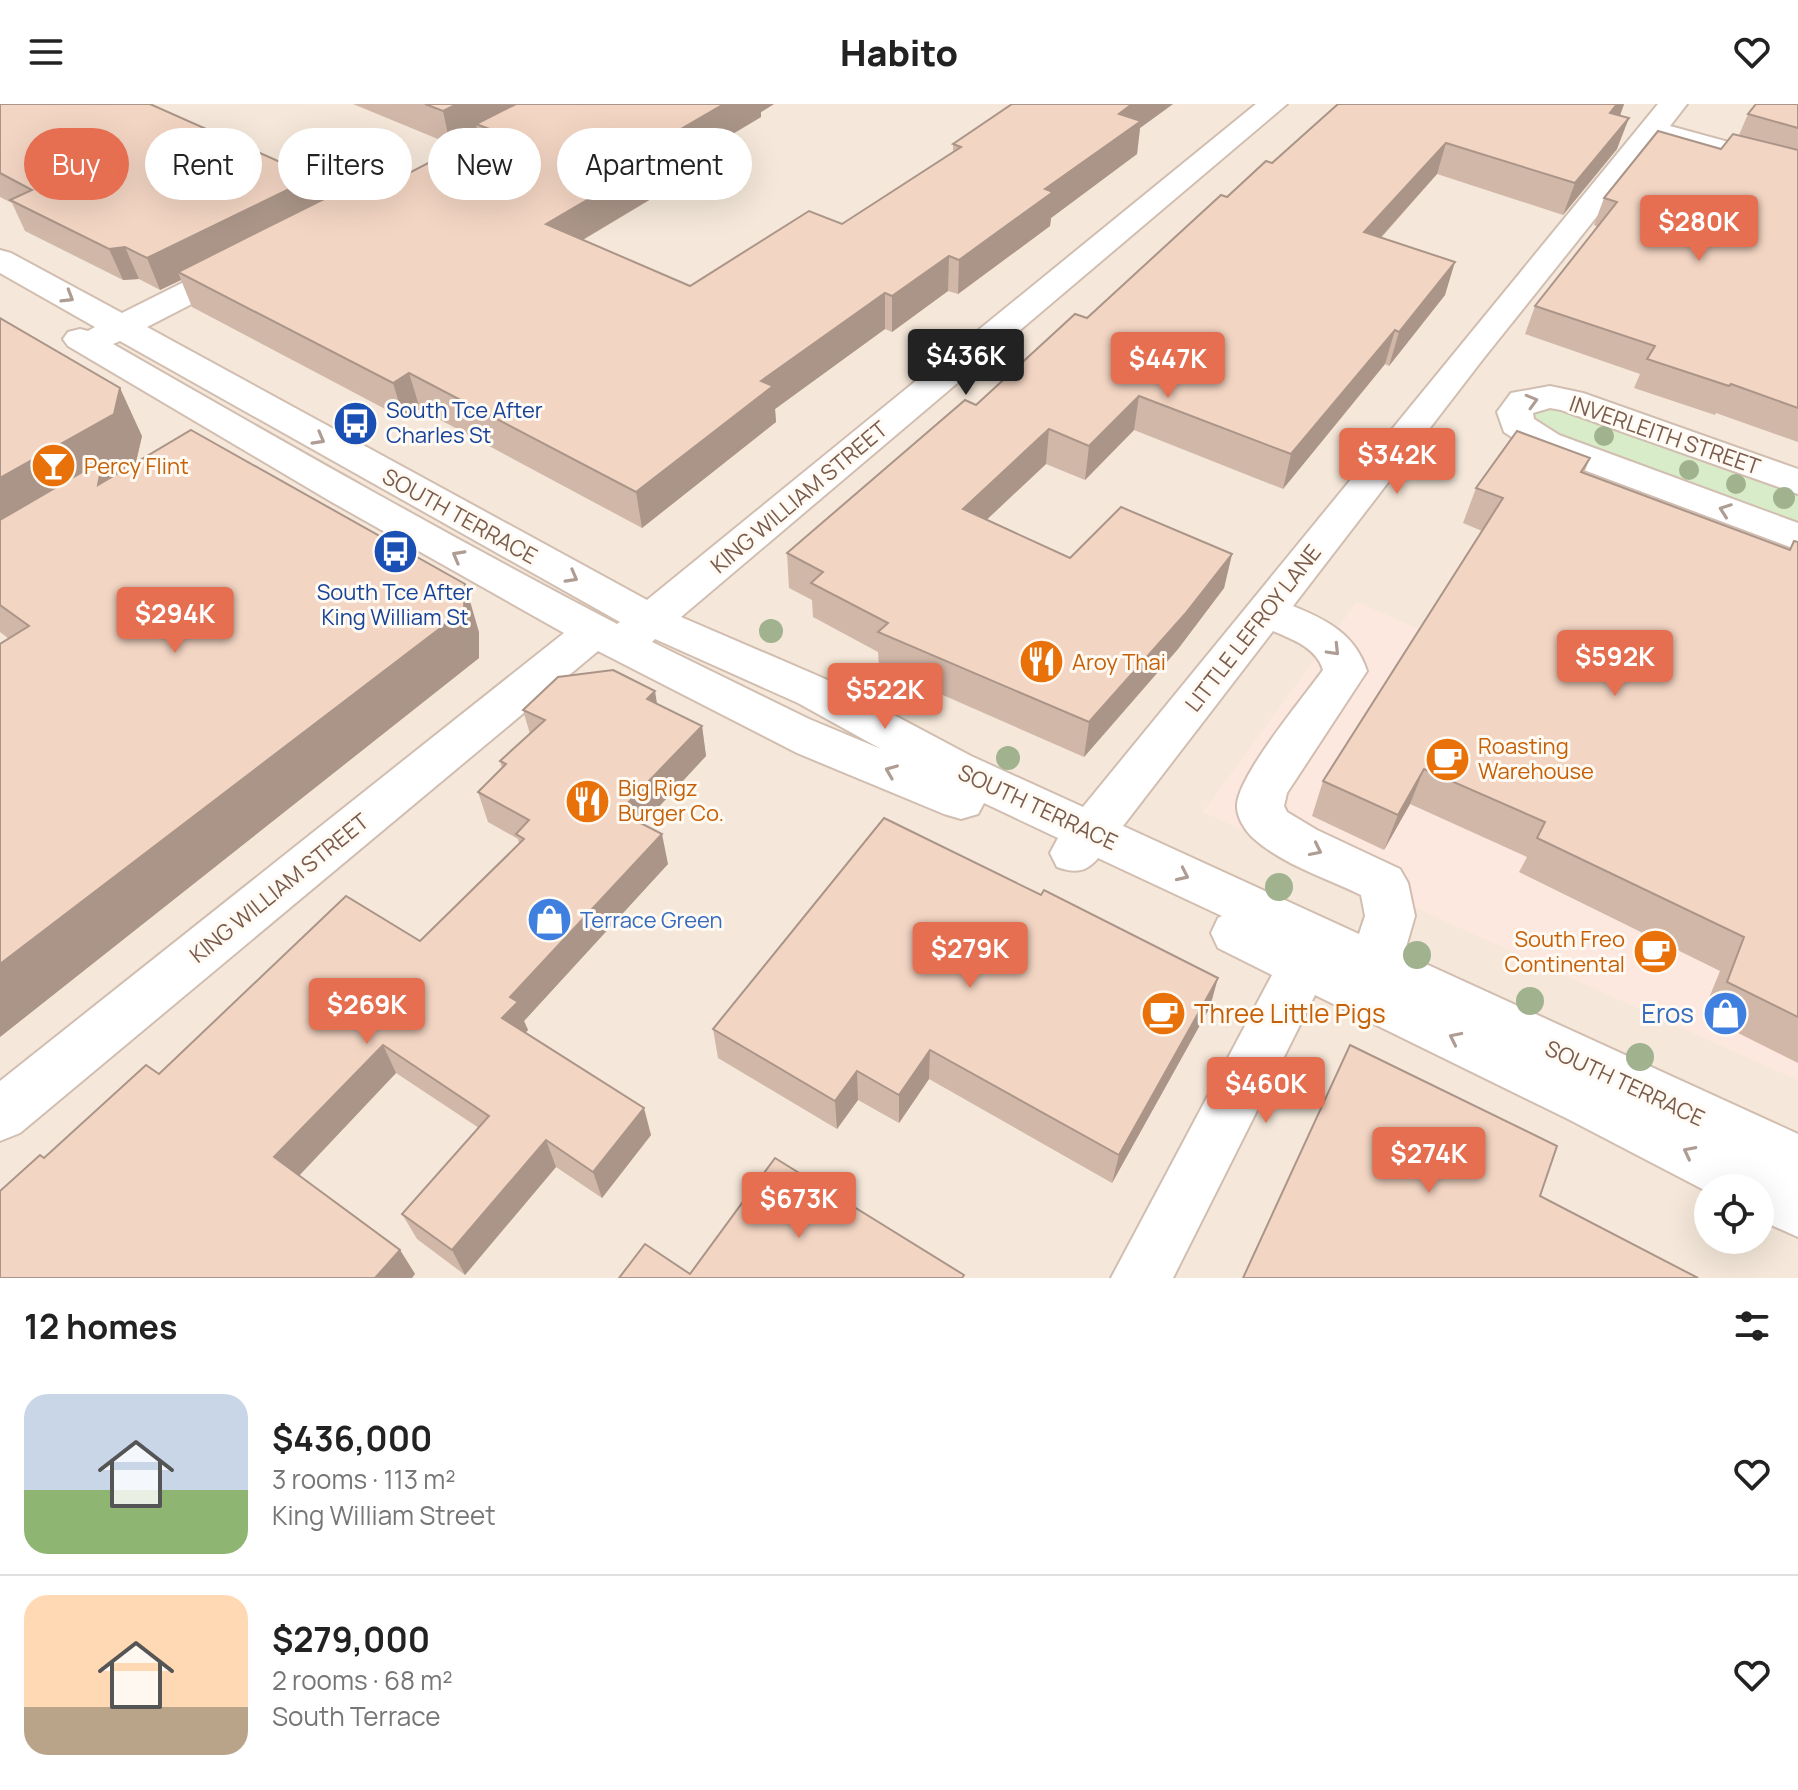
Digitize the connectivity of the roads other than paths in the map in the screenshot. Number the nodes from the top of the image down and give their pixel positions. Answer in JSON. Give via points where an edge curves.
{"nodes":[{"id":1,"x":1273,"y":104,"type":"edge"},
{"id":2,"x":1663,"y":117,"type":"edge"},
{"id":3,"x":1798,"y":170,"type":"edge"},
{"id":4,"x":263,"y":255,"type":"edge"},
{"id":5,"x":0,"y":260,"type":"edge"},
{"id":6,"x":0,"y":293,"type":"edge"},
{"id":7,"x":104,"y":336,"type":"junction"},
{"id":8,"x":246,"y":417,"type":"junction"},
{"id":9,"x":189,"y":451,"type":"edge"},
{"id":10,"x":1798,"y":482,"type":"edge"},
{"id":11,"x":1798,"y":537,"type":"edge"},
{"id":12,"x":1267,"y":611,"type":"junction"},
{"id":13,"x":622,"y":632,"type":"junction"},
{"id":14,"x":1082,"y":842,"type":"junction"},
{"id":15,"x":1310,"y":952,"type":"junction"},
{"id":16,"x":1375,"y":965,"type":"junction"},
{"id":17,"x":0,"y":1115,"type":"edge"},
{"id":18,"x":1798,"y":1162,"type":"edge"},
{"id":19,"x":1731,"y":1174,"type":"edge"},
{"id":20,"x":1774,"y":1196,"type":"edge"},
{"id":21,"x":1798,"y":1209,"type":"edge"},
{"id":22,"x":1141,"y":1278,"type":"edge"}],
"edges":[{"from":1,"to":13,"type":"street","name":"KING WILLIAM STREET"},
{"from":2,"to":3,"type":"street"},
{"from":2,"to":12,"type":"street","name":"LITTLE LEFROY LANE"},
{"from":4,"to":7,"type":"street"},
{"from":5,"to":7,"type":"street","name":"SOUTH TERRACE","one_way":true},
{"from":6,"to":7,"type":"street","name":"SOUTH TERRACE"},
{"from":7,"to":8,"type":"street","name":"SOUTH TERRACE"},
{"from":8,"to":9,"type":"street"},
{"from":8,"to":13,"type":"street","name":"SOUTH TERRACE"},
{"from":11,"to":10,"type":"street","name":"INVERLEITH STREET","one_way":true,"via":[[1546,443],[1517,424],[1515,412],[1524,401],[1570,401]]},
{"from":12,"to":14,"type":"street","name":"LITTLE LEFROY LANE"},
{"from":12,"to":16,"type":"street","one_way":true,"via":[[1333,645],[1345,671],[1266,787],[1262,815],[1276,830],[1383,883],[1390,916]]},
{"from":13,"to":14,"type":"street","name":"SOUTH TERRACE","via":[[796,733]]},
{"from":13,"to":17,"type":"street","name":"KING WILLIAM STREET"},
{"from":14,"to":15,"type":"street","name":"SOUTH TERRACE"},
{"from":15,"to":16,"type":"street","name":"SOUTH TERRACE"},
{"from":19,"to":15,"type":"street","name":"SOUTH TERRACE","one_way":true},
{"from":15,"to":22,"type":"street"},
{"from":16,"to":18,"type":"street","name":"SOUTH TERRACE"},
{"from":20,"to":21,"type":"street","name":"SOUTH TERRACE"}]}
